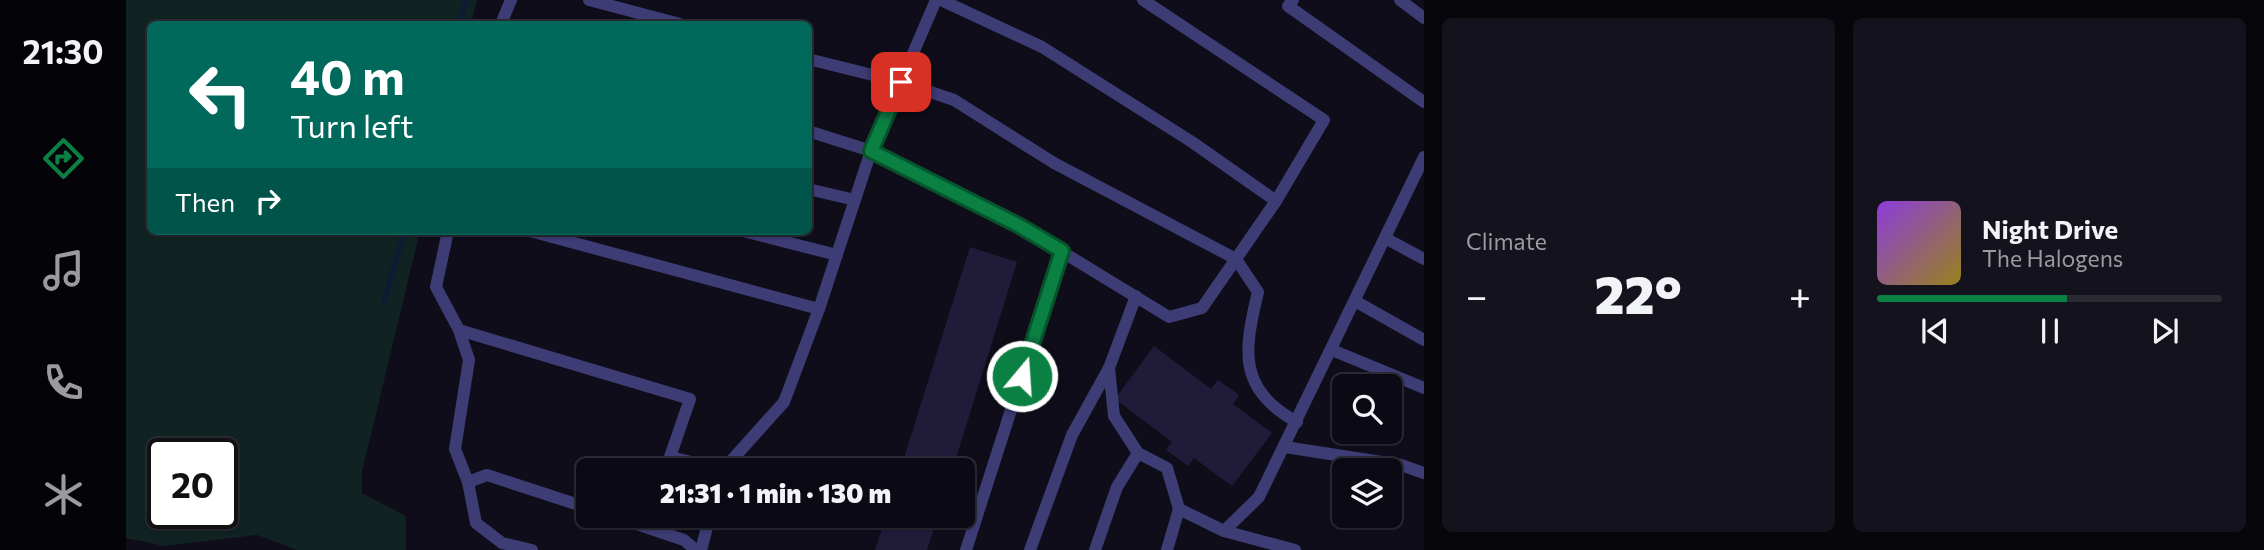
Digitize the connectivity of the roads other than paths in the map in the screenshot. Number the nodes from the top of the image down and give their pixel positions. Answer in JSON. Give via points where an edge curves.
{"nodes":[{"id":1,"x":512,"y":0,"type":"edge"},
{"id":2,"x":589,"y":0,"type":"edge"},
{"id":3,"x":939,"y":0,"type":"edge"},
{"id":4,"x":1143,"y":0,"type":"edge"},
{"id":5,"x":1293,"y":0,"type":"edge"},
{"id":6,"x":1400,"y":0,"type":"edge"},
{"id":7,"x":1424,"y":18,"type":"edge"},
{"id":8,"x":502,"y":21,"type":"edge"},
{"id":9,"x":669,"y":21,"type":"edge"},
{"id":10,"x":812,"y":60,"type":"edge"},
{"id":11,"x":901,"y":82,"type":"junction"},
{"id":12,"x":1424,"y":102,"type":"edge"},
{"id":13,"x":812,"y":132,"type":"edge"},
{"id":14,"x":871,"y":151,"type":"junction"},
{"id":15,"x":1424,"y":157,"type":"edge"},
{"id":16,"x":812,"y":190,"type":"edge"},
{"id":17,"x":855,"y":200,"type":"junction"},
{"id":18,"x":1276,"y":201,"type":"junction"},
{"id":19,"x":447,"y":235,"type":"edge"},
{"id":20,"x":545,"y":235,"type":"edge"},
{"id":21,"x":758,"y":235,"type":"edge"},
{"id":22,"x":1385,"y":238,"type":"junction"},
{"id":23,"x":1062,"y":251,"type":"junction"},
{"id":24,"x":836,"y":255,"type":"junction"},
{"id":25,"x":1236,"y":259,"type":"junction"},
{"id":26,"x":1424,"y":259,"type":"edge"},
{"id":27,"x":1136,"y":296,"type":"junction"},
{"id":28,"x":1355,"y":301,"type":"junction"},
{"id":29,"x":819,"y":309,"type":"junction"},
{"id":30,"x":459,"y":330,"type":"junction"},
{"id":31,"x":1424,"y":340,"type":"edge"},
{"id":32,"x":1332,"y":350,"type":"junction"},
{"id":33,"x":1109,"y":368,"type":"junction"},
{"id":34,"x":1424,"y":388,"type":"edge"},
{"id":35,"x":1297,"y":422,"type":"junction"},
{"id":36,"x":1285,"y":447,"type":"junction"},
{"id":37,"x":1138,"y":453,"type":"junction"},
{"id":38,"x":674,"y":458,"type":"edge"},
{"id":39,"x":733,"y":458,"type":"edge"},
{"id":40,"x":1424,"y":473,"type":"edge"},
{"id":41,"x":468,"y":481,"type":"junction"},
{"id":42,"x":576,"y":504,"type":"edge"},
{"id":43,"x":1179,"y":509,"type":"junction"},
{"id":44,"x":648,"y":528,"type":"edge"},
{"id":45,"x":705,"y":528,"type":"edge"},
{"id":46,"x":1224,"y":531,"type":"junction"},
{"id":47,"x":532,"y":550,"type":"edge"},
{"id":48,"x":698,"y":550,"type":"edge"},
{"id":49,"x":966,"y":550,"type":"edge"},
{"id":50,"x":1030,"y":550,"type":"edge"},
{"id":51,"x":1095,"y":550,"type":"edge"},
{"id":52,"x":1167,"y":550,"type":"edge"},
{"id":53,"x":1295,"y":550,"type":"edge"}],
"edges":[{"from":1,"to":8,"type":"lane"},
{"from":2,"to":9,"type":"lane"},
{"from":3,"to":11,"type":"lane"},
{"from":3,"to":18,"type":"lane","via":[[1042,47]]},
{"from":4,"to":18,"type":"lane","via":[[1324,120]]},
{"from":5,"to":12,"type":"lane","via":[[1288,6]]},
{"from":6,"to":7,"type":"lane"},
{"from":10,"to":11,"type":"lane"},
{"from":11,"to":14,"type":"lane"},
{"from":11,"to":25,"type":"lane","via":[[954,100],[1054,163]]},
{"from":13,"to":14,"type":"lane"},
{"from":14,"to":17,"type":"lane"},
{"from":14,"to":23,"type":"lane"},
{"from":15,"to":22,"type":"lane"},
{"from":16,"to":17,"type":"lane"},
{"from":17,"to":24,"type":"lane"},
{"from":18,"to":25,"type":"lane"},
{"from":19,"to":30,"type":"lane","via":[[436,287]]},
{"from":20,"to":29,"type":"lane"},
{"from":21,"to":24,"type":"lane"},
{"from":22,"to":26,"type":"lane"},
{"from":22,"to":28,"type":"lane"},
{"from":23,"to":27,"type":"lane"},
{"from":23,"to":49,"type":"lane"},
{"from":24,"to":29,"type":"lane"},
{"from":25,"to":27,"type":"lane","via":[[1202,308],[1169,317]]},
{"from":25,"to":35,"type":"lane","via":[[1258,292],[1247,338],[1250,376],[1279,412]]},
{"from":27,"to":33,"type":"lane"},
{"from":28,"to":31,"type":"lane"},
{"from":28,"to":32,"type":"lane"},
{"from":29,"to":39,"type":"lane","via":[[784,402]]},
{"from":30,"to":38,"type":"lane","via":[[690,399],[670,457]]},
{"from":30,"to":41,"type":"lane","via":[[469,360],[455,449]]},
{"from":32,"to":34,"type":"lane"},
{"from":32,"to":35,"type":"lane"},
{"from":33,"to":37,"type":"lane","via":[[1114,416]]},
{"from":33,"to":50,"type":"lane","via":[[1072,435]]},
{"from":35,"to":36,"type":"lane"},
{"from":36,"to":40,"type":"lane"},
{"from":36,"to":46,"type":"lane","via":[[1259,497]]},
{"from":37,"to":43,"type":"lane","via":[[1167,468]]},
{"from":37,"to":51,"type":"lane","via":[[1117,487]]},
{"from":41,"to":42,"type":"lane","via":[[487,475]]},
{"from":41,"to":47,"type":"lane","via":[[476,523],[502,543]]},
{"from":43,"to":46,"type":"lane"},
{"from":43,"to":52,"type":"lane"},
{"from":44,"to":48,"type":"lane"},
{"from":45,"to":48,"type":"lane"},
{"from":46,"to":53,"type":"lane"}]}
